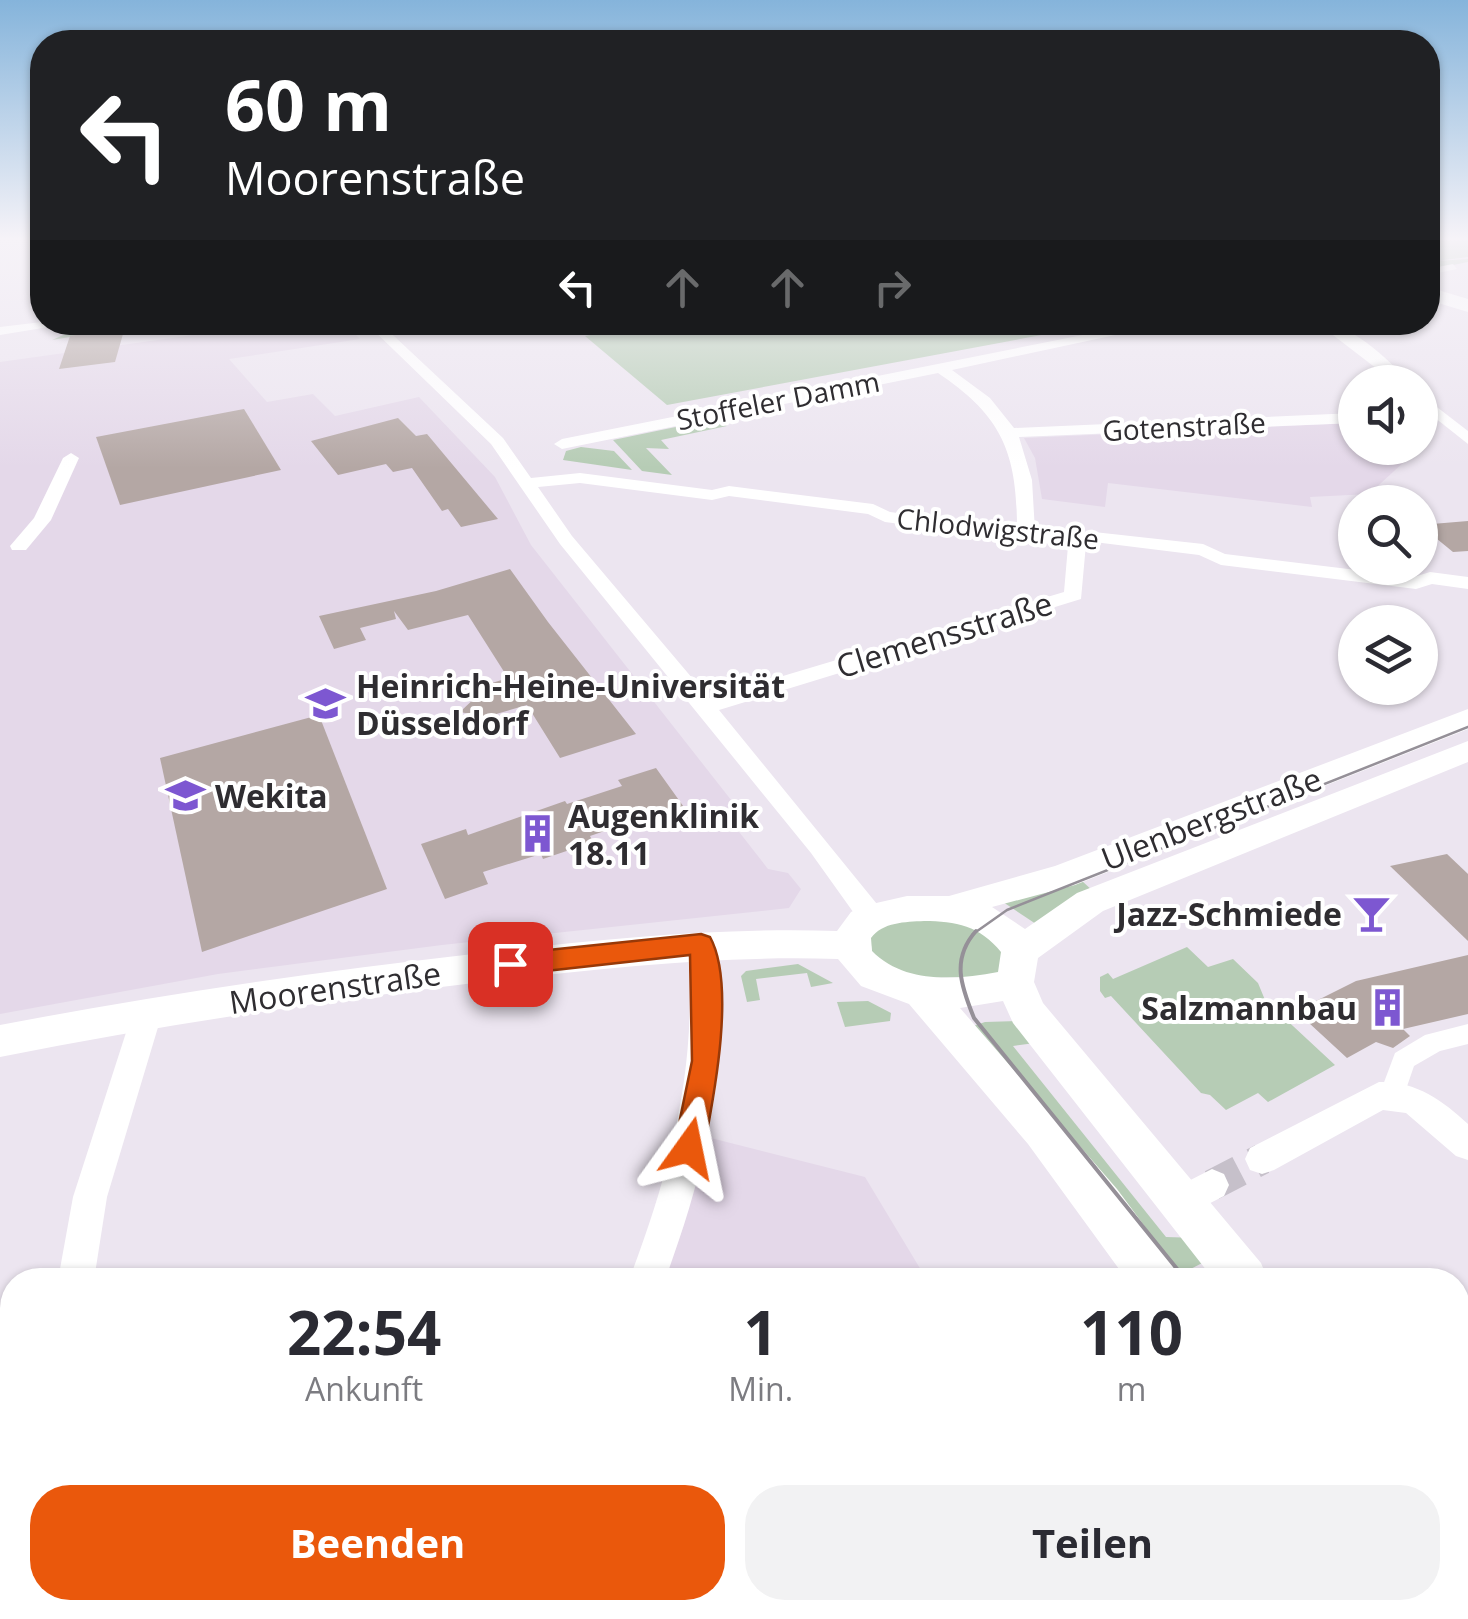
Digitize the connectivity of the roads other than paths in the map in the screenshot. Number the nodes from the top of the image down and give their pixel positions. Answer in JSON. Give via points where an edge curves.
{"nodes":[{"id":1,"x":30,"y":327,"type":"edge"},
{"id":2,"x":0,"y":330,"type":"edge"},
{"id":3,"x":385,"y":335,"type":"edge"},
{"id":4,"x":1105,"y":335,"type":"edge"},
{"id":5,"x":1344,"y":335,"type":"edge"},
{"id":6,"x":1382,"y":365,"type":"edge"},
{"id":7,"x":940,"y":368,"type":"junction"},
{"id":8,"x":1440,"y":414,"type":"edge"},
{"id":9,"x":1338,"y":419,"type":"edge"},
{"id":10,"x":1012,"y":433,"type":"junction"},
{"id":11,"x":1468,"y":438,"type":"edge"},
{"id":12,"x":562,"y":444,"type":"dead end"},
{"id":13,"x":71,"y":458,"type":"dead end"},
{"id":14,"x":528,"y":482,"type":"junction"},
{"id":15,"x":1026,"y":535,"type":"junction"},
{"id":16,"x":1077,"y":541,"type":"junction"},
{"id":17,"x":19,"y":546,"type":"dead end"},
{"id":18,"x":1468,"y":583,"type":"edge"},
{"id":19,"x":704,"y":706,"type":"junction"},
{"id":20,"x":1468,"y":718,"type":"edge"},
{"id":21,"x":1468,"y":751,"type":"edge"},
{"id":22,"x":950,"y":909,"type":"junction"},
{"id":23,"x":861,"y":930,"type":"junction"},
{"id":24,"x":701,"y":944,"type":"junction"},
{"id":25,"x":1017,"y":966,"type":"junction"},
{"id":26,"x":921,"y":990,"type":"junction"},
{"id":27,"x":147,"y":1014,"type":"junction"},
{"id":28,"x":1468,"y":1034,"type":"edge"},
{"id":29,"x":0,"y":1042,"type":"edge"},
{"id":30,"x":1393,"y":1094,"type":"junction"},
{"id":31,"x":1468,"y":1145,"type":"edge"},
{"id":32,"x":1262,"y":1159,"type":"tunnel mouth"},
{"id":33,"x":78,"y":1268,"type":"edge"},
{"id":34,"x":651,"y":1268,"type":"edge"},
{"id":35,"x":1146,"y":1268,"type":"edge"},
{"id":36,"x":1237,"y":1268,"type":"edge"}],
"edges":[{"from":1,"to":2,"type":"street"},
{"from":3,"to":14,"type":"street","via":[[496,441]]},
{"from":4,"to":7,"type":"street","name":"Stoffeler Damm"},
{"from":5,"to":6,"type":"street"},
{"from":7,"to":10,"type":"street","via":[[992,407]]},
{"from":7,"to":12,"type":"street","name":"Stoffeler Damm"},
{"from":8,"to":11,"type":"street"},
{"from":9,"to":10,"type":"street","name":"Gotenstraße"},
{"from":10,"to":15,"type":"street","via":[[1024,472]]},
{"from":13,"to":17,"type":"street","via":[[42,520]]},
{"from":14,"to":15,"type":"street","name":"Chlodwigstraße","via":[[566,477],[712,496],[729,491]]},
{"from":14,"to":19,"type":"street","via":[[566,540]]},
{"from":15,"to":16,"type":"street","name":"Chlodwigstraße"},
{"from":16,"to":18,"type":"street","name":"Chlodwigstraße","via":[[1100,537],[1203,550],[1221,560]]},
{"from":16,"to":19,"type":"street","name":"Clemensstraße","via":[[1074,595]]},
{"from":19,"to":23,"type":"street"},
{"from":20,"to":22,"type":"street","name":"Ulenbergstraße","via":[[1063,876]]},
{"from":21,"to":25,"type":"street","name":"Ulenbergstraße","via":[[1090,902]]},
{"from":22,"to":23,"type":"street","name":"Moorenstraße","via":[[903,910]]},
{"from":22,"to":25,"type":"street","via":[[1008,933]]},
{"from":23,"to":24,"type":"street","name":"Moorenstraße"},
{"from":23,"to":26,"type":"street","via":[[868,972]]},
{"from":24,"to":27,"type":"street","name":"Moorenstraße"},
{"from":24,"to":34,"type":"street","via":[[706,1061],[689,1148]]},
{"from":25,"to":26,"type":"street","via":[[987,990]]},
{"from":25,"to":36,"type":"street","via":[[1026,1012],[1197,1194]]},
{"from":26,"to":35,"type":"street","via":[[1114,1219]]},
{"from":27,"to":29,"type":"street","name":"Moorenstraße"},
{"from":27,"to":33,"type":"street","via":[[96,1178]]},
{"from":28,"to":30,"type":"street","via":[[1434,1042],[1404,1060]]},
{"from":30,"to":31,"type":"street","via":[[1426,1108]]},
{"from":30,"to":32,"type":"street"}]}
